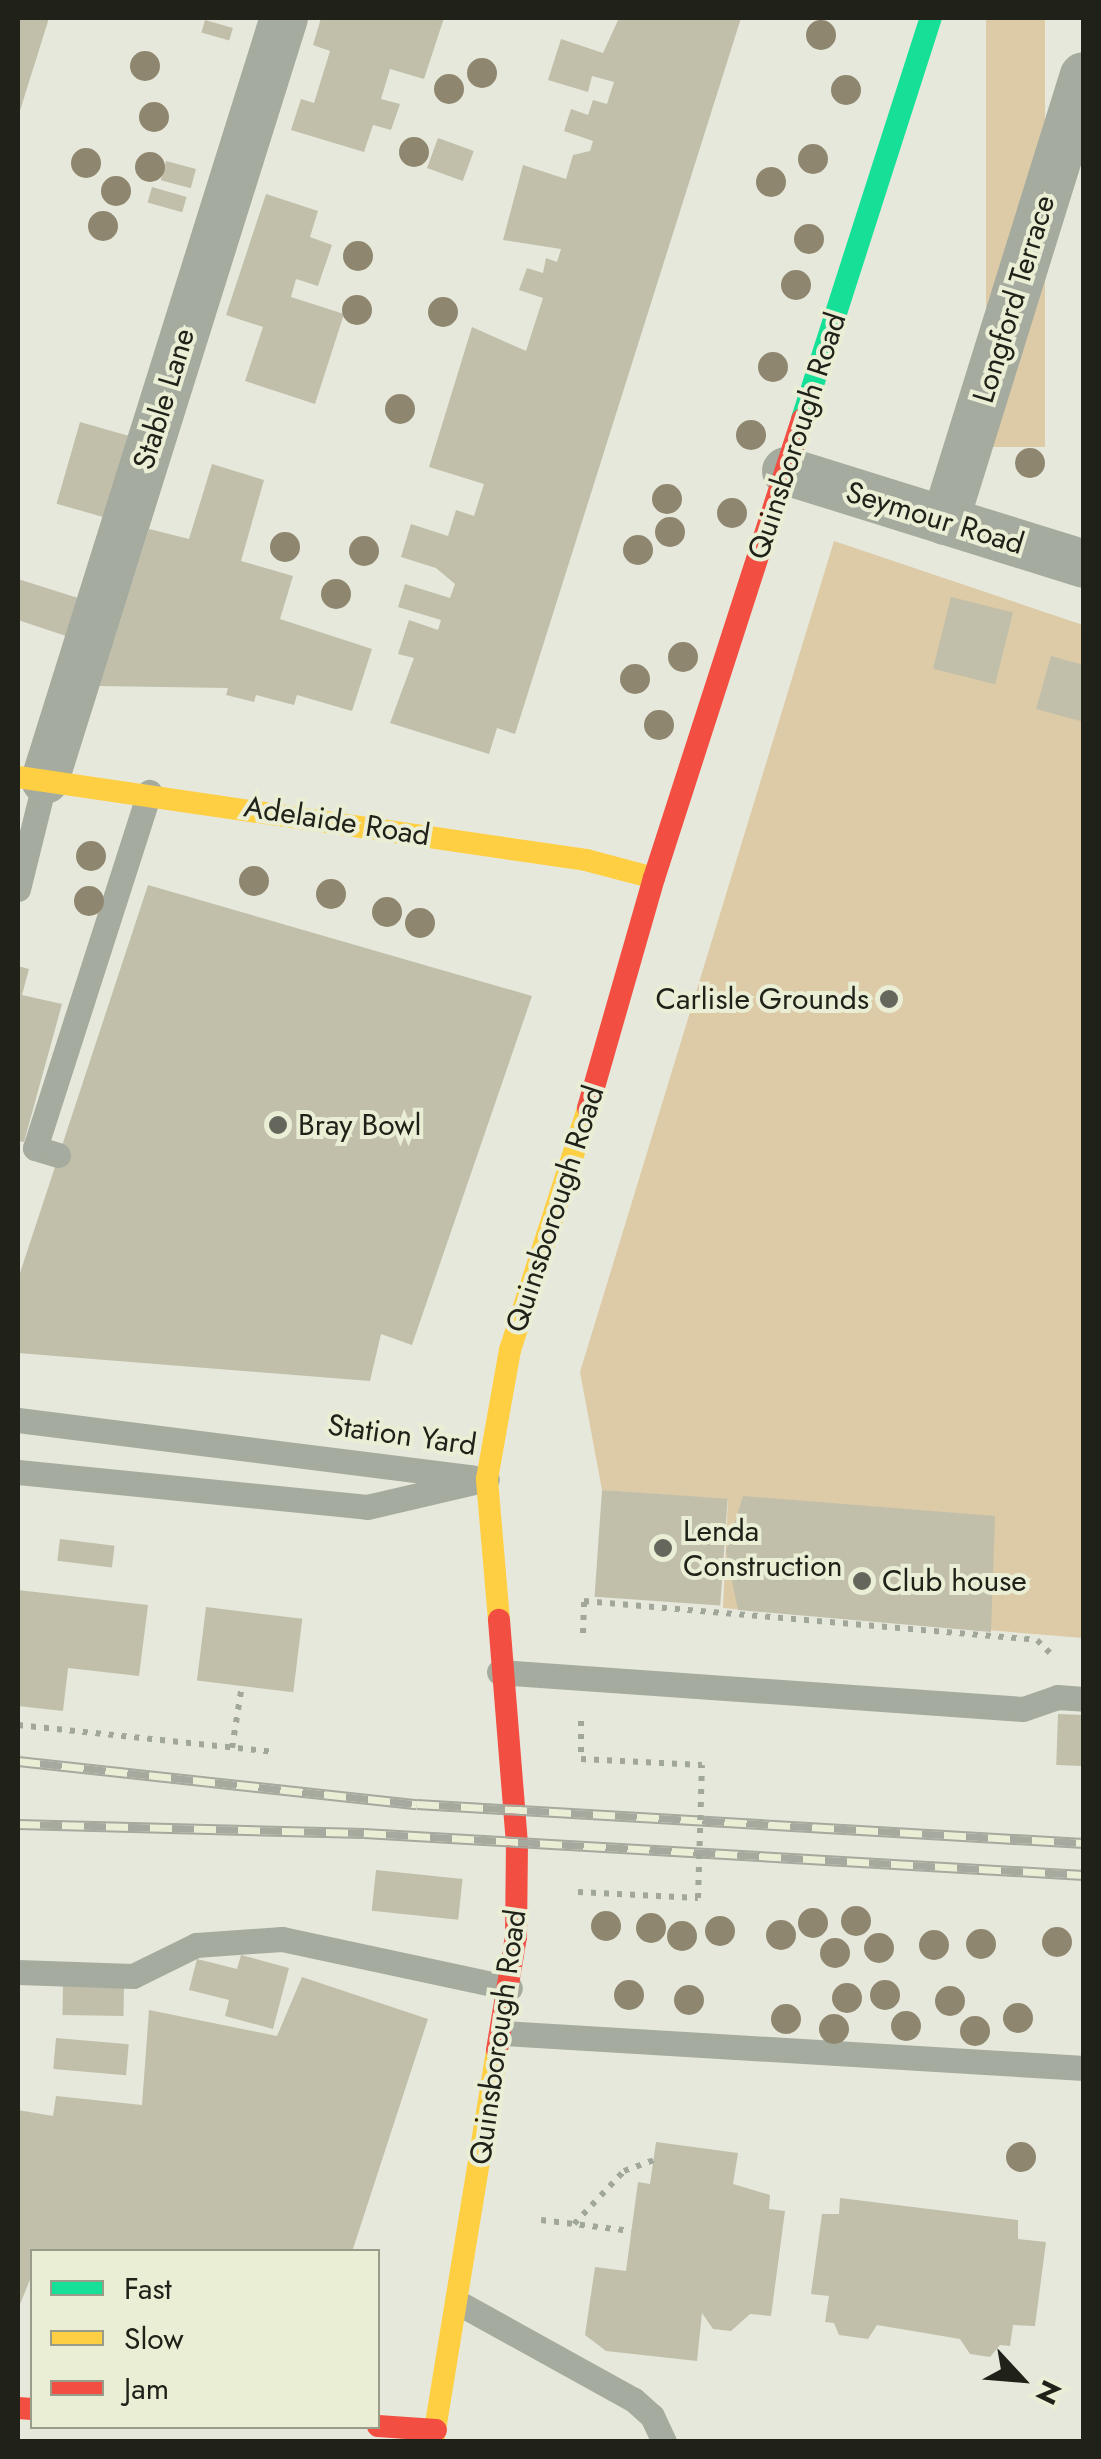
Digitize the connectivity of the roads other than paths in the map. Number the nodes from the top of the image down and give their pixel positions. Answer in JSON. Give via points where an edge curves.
{"nodes":[{"id":1,"x":284,"y":18,"type":"edge"},
{"id":2,"x":931,"y":18,"type":"edge"},
{"id":3,"x":1084,"y":76,"type":"edge"},
{"id":4,"x":786,"y":471,"type":"junction"},
{"id":5,"x":945,"y":521,"type":"junction"},
{"id":6,"x":1084,"y":564,"type":"edge"},
{"id":7,"x":31,"y":779,"type":"edge"},
{"id":8,"x":150,"y":792,"type":"junction"},
{"id":9,"x":654,"y":878,"type":"junction"},
{"id":10,"x":18,"y":889,"type":"edge"},
{"id":11,"x":58,"y":1155,"type":"dead end"},
{"id":12,"x":18,"y":1420,"type":"edge"},
{"id":13,"x":18,"y":1472,"type":"edge"},
{"id":14,"x":487,"y":1479,"type":"junction"},
{"id":15,"x":499,"y":1672,"type":"junction"},
{"id":16,"x":1084,"y":1699,"type":"edge"},
{"id":17,"x":18,"y":1972,"type":"edge"},
{"id":18,"x":510,"y":1988,"type":"junction"},
{"id":19,"x":503,"y":2033,"type":"junction"},
{"id":20,"x":1084,"y":2068,"type":"edge"},
{"id":21,"x":457,"y":2302,"type":"junction"},
{"id":22,"x":380,"y":2426,"type":"edge"},
{"id":23,"x":435,"y":2436,"type":"edge"},
{"id":24,"x":664,"y":2442,"type":"edge"}],
"edges":[{"from":1,"to":7,"type":"street","name":"Stable Lane"},
{"from":2,"to":4,"type":"street","name":"Quinsborough Road"},
{"from":3,"to":5,"type":"street","name":"Longford Terrace"},
{"from":4,"to":5,"type":"street","name":"Seymour Road"},
{"from":4,"to":9,"type":"street","name":"Quinsborough Road"},
{"from":5,"to":6,"type":"street","name":"Seymour Road"},
{"from":7,"to":8,"type":"street","name":"Adelaide Road"},
{"from":7,"to":10,"type":"lane"},
{"from":8,"to":9,"type":"street","name":"Adelaide Road","via":[[610,864]]},
{"from":8,"to":11,"type":"lane","via":[[35,1148]]},
{"from":9,"to":14,"type":"street","name":"Quinsborough Road","via":[[569,1174],[510,1350]]},
{"from":12,"to":14,"type":"lane","name":"Station Yard"},
{"from":13,"to":14,"type":"lane","name":"Station Yard","via":[[367,1507]]},
{"from":14,"to":15,"type":"street","name":"Quinsborough Road"},
{"from":15,"to":16,"type":"lane","via":[[1023,1709],[1057,1697]]},
{"from":15,"to":18,"type":"street","name":"Quinsborough Road","via":[[517,1844]]},
{"from":17,"to":18,"type":"lane","via":[[132,1976],[196,1945],[282,1939]]},
{"from":18,"to":19,"type":"street","name":"Quinsborough Road"},
{"from":19,"to":20,"type":"lane"},
{"from":19,"to":21,"type":"street","name":"Quinsborough Road"},
{"from":21,"to":23,"type":"street","name":"Quinsborough Road"},
{"from":21,"to":24,"type":"lane","via":[[634,2400],[652,2416]]},
{"from":22,"to":23,"type":"street"}]}
